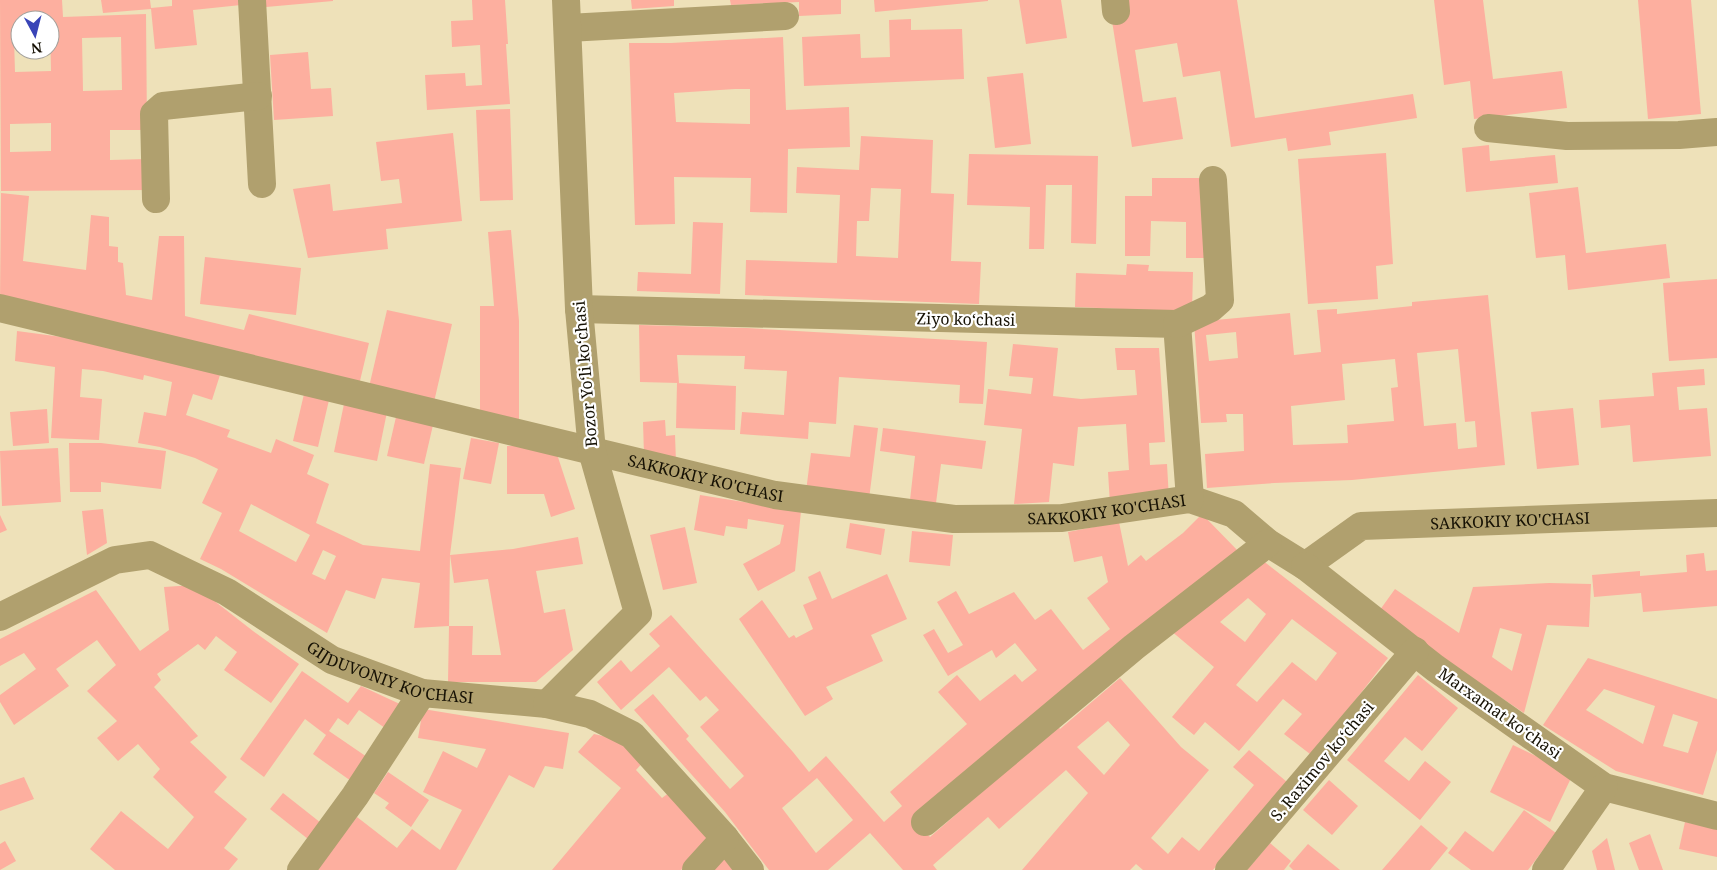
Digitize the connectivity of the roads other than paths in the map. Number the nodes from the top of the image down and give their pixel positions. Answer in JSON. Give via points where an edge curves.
{"nodes":[{"id":1,"x":252,"y":0,"type":"edge"},
{"id":2,"x":566,"y":0,"type":"edge"},
{"id":3,"x":785,"y":16,"type":"dead end"},
{"id":4,"x":568,"y":28,"type":"junction"},
{"id":5,"x":258,"y":96,"type":"junction"},
{"id":6,"x":1488,"y":128,"type":"dead end"},
{"id":7,"x":1717,"y":132,"type":"edge"},
{"id":8,"x":1213,"y":180,"type":"dead end"},
{"id":9,"x":262,"y":184,"type":"dead end"},
{"id":10,"x":156,"y":199,"type":"dead end"},
{"id":11,"x":0,"y":308,"type":"edge"},
{"id":12,"x":579,"y":309,"type":"junction"},
{"id":13,"x":1176,"y":324,"type":"junction"},
{"id":14,"x":592,"y":451,"type":"junction"},
{"id":15,"x":1190,"y":499,"type":"junction"},
{"id":16,"x":1717,"y":513,"type":"edge"},
{"id":17,"x":1268,"y":543,"type":"junction"},
{"id":18,"x":1305,"y":566,"type":"junction"},
{"id":19,"x":0,"y":616,"type":"edge"},
{"id":20,"x":1415,"y":651,"type":"junction"},
{"id":21,"x":422,"y":693,"type":"junction"},
{"id":22,"x":547,"y":704,"type":"junction"},
{"id":23,"x":1604,"y":787,"type":"junction"},
{"id":24,"x":1717,"y":816,"type":"edge"},
{"id":25,"x":925,"y":822,"type":"dead end"},
{"id":26,"x":725,"y":838,"type":"junction"},
{"id":27,"x":302,"y":870,"type":"edge"},
{"id":28,"x":696,"y":870,"type":"edge"},
{"id":29,"x":750,"y":870,"type":"edge"},
{"id":30,"x":1229,"y":870,"type":"edge"},
{"id":31,"x":1546,"y":870,"type":"edge"}],
"edges":[{"from":1,"to":5,"type":"street"},
{"from":2,"to":4,"type":"street","name":"Bozor Yoʻli koʻchasi"},
{"from":3,"to":4,"type":"street"},
{"from":4,"to":12,"type":"street","name":"Bozor Yoʻli koʻchasi"},
{"from":5,"to":9,"type":"street"},
{"from":5,"to":10,"type":"street","via":[[163,106],[154,114]]},
{"from":6,"to":7,"type":"street","via":[[1567,136]]},
{"from":8,"to":13,"type":"street","via":[[1220,300],[1211,308]]},
{"from":11,"to":14,"type":"street","name":"SAKKOKIY KO'CHASI"},
{"from":12,"to":13,"type":"street","name":"Ziyo koʻchasi"},
{"from":12,"to":14,"type":"street","name":"Bozor Yoʻli koʻchasi"},
{"from":13,"to":15,"type":"street"},
{"from":14,"to":15,"type":"street","name":"SAKKOKIY KO'CHASI","via":[[775,494],[954,519],[1062,518]]},
{"from":14,"to":22,"type":"street","name":"Bozor Yoʻli koʻchasi","via":[[638,613]]},
{"from":15,"to":17,"type":"street","name":"SAKKOKIY KO'CHASI","via":[[1234,514]]},
{"from":16,"to":18,"type":"street","name":"SAKKOKIY KO'CHASI","via":[[1361,526]]},
{"from":17,"to":18,"type":"street","name":"SAKKOKIY KO'CHASI"},
{"from":17,"to":25,"type":"street","via":[[1134,647]]},
{"from":18,"to":20,"type":"street","name":"Marxamat koʻchasi"},
{"from":19,"to":21,"type":"street","name":"GIJDUVONIY KO'CHASI","via":[[115,560],[150,555],[227,592],[332,660]]},
{"from":20,"to":23,"type":"street","name":"Marxamat koʻchasi"},
{"from":20,"to":30,"type":"street","name":"S. Raximov koʻchasi"},
{"from":21,"to":22,"type":"street","name":"GIJDUVONIY KO'CHASI"},
{"from":21,"to":27,"type":"street"},
{"from":22,"to":26,"type":"street","name":"GIJDUVONIY KO'CHASI","via":[[590,714],[632,735]]},
{"from":23,"to":24,"type":"street","name":"Marxamat koʻchasi"},
{"from":23,"to":31,"type":"street"},
{"from":26,"to":28,"type":"street"},
{"from":26,"to":29,"type":"street","name":"GIJDUVONIY KO'CHASI"}]}
